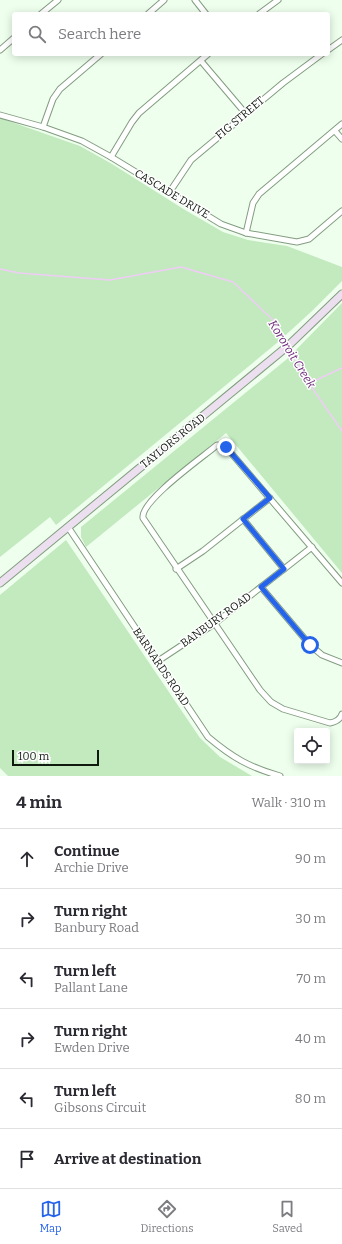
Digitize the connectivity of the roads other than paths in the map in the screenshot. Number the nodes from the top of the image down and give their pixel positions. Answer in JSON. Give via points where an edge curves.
{"nodes":[{"id":1,"x":58,"y":0,"type":"edge"},
{"id":2,"x":164,"y":0,"type":"edge"},
{"id":3,"x":194,"y":0,"type":"edge"},
{"id":4,"x":278,"y":0,"type":"edge"},
{"id":5,"x":43,"y":12,"type":"edge"},
{"id":6,"x":150,"y":12,"type":"edge"},
{"id":7,"x":204,"y":12,"type":"edge"},
{"id":8,"x":263,"y":12,"type":"edge"},
{"id":9,"x":12,"y":40,"type":"edge"},
{"id":10,"x":342,"y":40,"type":"edge"},
{"id":11,"x":330,"y":49,"type":"edge"},
{"id":12,"x":0,"y":50,"type":"edge"},
{"id":13,"x":99,"y":56,"type":"edge"},
{"id":14,"x":206,"y":56,"type":"edge"},
{"id":15,"x":319,"y":56,"type":"edge"},
{"id":16,"x":200,"y":61,"type":"junction"},
{"id":17,"x":246,"y":114,"type":"junction"},
{"id":18,"x":0,"y":115,"type":"edge"},
{"id":19,"x":342,"y":124,"type":"edge"},
{"id":20,"x":43,"y":127,"type":"junction"},
{"id":21,"x":335,"y":131,"type":"junction"},
{"id":22,"x":342,"y":139,"type":"edge"},
{"id":23,"x":111,"y":157,"type":"junction"},
{"id":24,"x":169,"y":194,"type":"junction"},
{"id":25,"x":342,"y":211,"type":"edge"},
{"id":26,"x":246,"y":233,"type":"junction"},
{"id":27,"x":342,"y":294,"type":"edge"},
{"id":28,"x":270,"y":498,"type":"junction"},
{"id":29,"x":243,"y":519,"type":"junction"},
{"id":30,"x":68,"y":527,"type":"junction"},
{"id":31,"x":312,"y":548,"type":"junction"},
{"id":32,"x":176,"y":569,"type":"junction"},
{"id":33,"x":284,"y":569,"type":"junction"},
{"id":34,"x":0,"y":583,"type":"edge"},
{"id":35,"x":342,"y":583,"type":"edge"},
{"id":36,"x":261,"y":587,"type":"junction"},
{"id":37,"x":214,"y":624,"type":"junction"},
{"id":38,"x":158,"y":661,"type":"junction"},
{"id":39,"x":342,"y":663,"type":"edge"},
{"id":40,"x":342,"y":714,"type":"edge"},
{"id":41,"x":264,"y":774,"type":"edge"},
{"id":42,"x":280,"y":776,"type":"edge"}],
"edges":[{"from":1,"to":5,"type":"street"},
{"from":2,"to":6,"type":"street"},
{"from":3,"to":7,"type":"street"},
{"from":4,"to":8,"type":"street"},
{"from":9,"to":12,"type":"street"},
{"from":10,"to":11,"type":"street"},
{"from":13,"to":20,"type":"street","via":[[60,89],[53,99]]},
{"from":14,"to":16,"type":"street"},
{"from":15,"to":17,"type":"street","name":"FIG STREET"},
{"from":16,"to":17,"type":"street"},
{"from":16,"to":23,"type":"street","via":[[139,113]]},
{"from":17,"to":24,"type":"street","name":"FIG STREET","via":[[191,160]]},
{"from":18,"to":20,"type":"street","name":"CASCADE DRIVE"},
{"from":19,"to":21,"type":"street"},
{"from":20,"to":23,"type":"street","name":"CASCADE DRIVE","via":[[82,141]]},
{"from":21,"to":22,"type":"street"},
{"from":21,"to":26,"type":"street","via":[[258,194],[253,203]]},
{"from":23,"to":24,"type":"street","name":"CASCADE DRIVE"},
{"from":24,"to":26,"type":"street","name":"CASCADE DRIVE","via":[[221,224]]},
{"from":25,"to":26,"type":"street","name":"CASCADE DRIVE","via":[[309,239],[303,241]]},
{"from":27,"to":30,"type":"street","name":"TAYLORS ROAD","via":[[267,363]]},
{"from":28,"to":29,"type":"street"},
{"from":28,"to":31,"type":"street"},
{"from":28,"to":32,"type":"street","via":[[226,447],[217,445],[159,491],[142,516]]},
{"from":29,"to":32,"type":"street"},
{"from":29,"to":33,"type":"street"},
{"from":30,"to":34,"type":"street","name":"TAYLORS ROAD"},
{"from":30,"to":38,"type":"street","name":"BARNARDS ROAD"},
{"from":31,"to":33,"type":"street","name":"BANBURY ROAD"},
{"from":31,"to":35,"type":"street"},
{"from":32,"to":37,"type":"street"},
{"from":33,"to":36,"type":"street","name":"BANBURY ROAD"},
{"from":36,"to":37,"type":"street","name":"BANBURY ROAD"},
{"from":36,"to":39,"type":"street","via":[[310,645],[322,655]]},
{"from":37,"to":38,"type":"street","name":"BANBURY ROAD"},
{"from":37,"to":40,"type":"street","via":[[271,702],[283,709],[330,723],[337,722]]},
{"from":38,"to":41,"type":"street","name":"BARNARDS ROAD","via":[[208,737],[227,753]]},
{"from":41,"to":42,"type":"street","name":"BARNARDS ROAD"}]}
